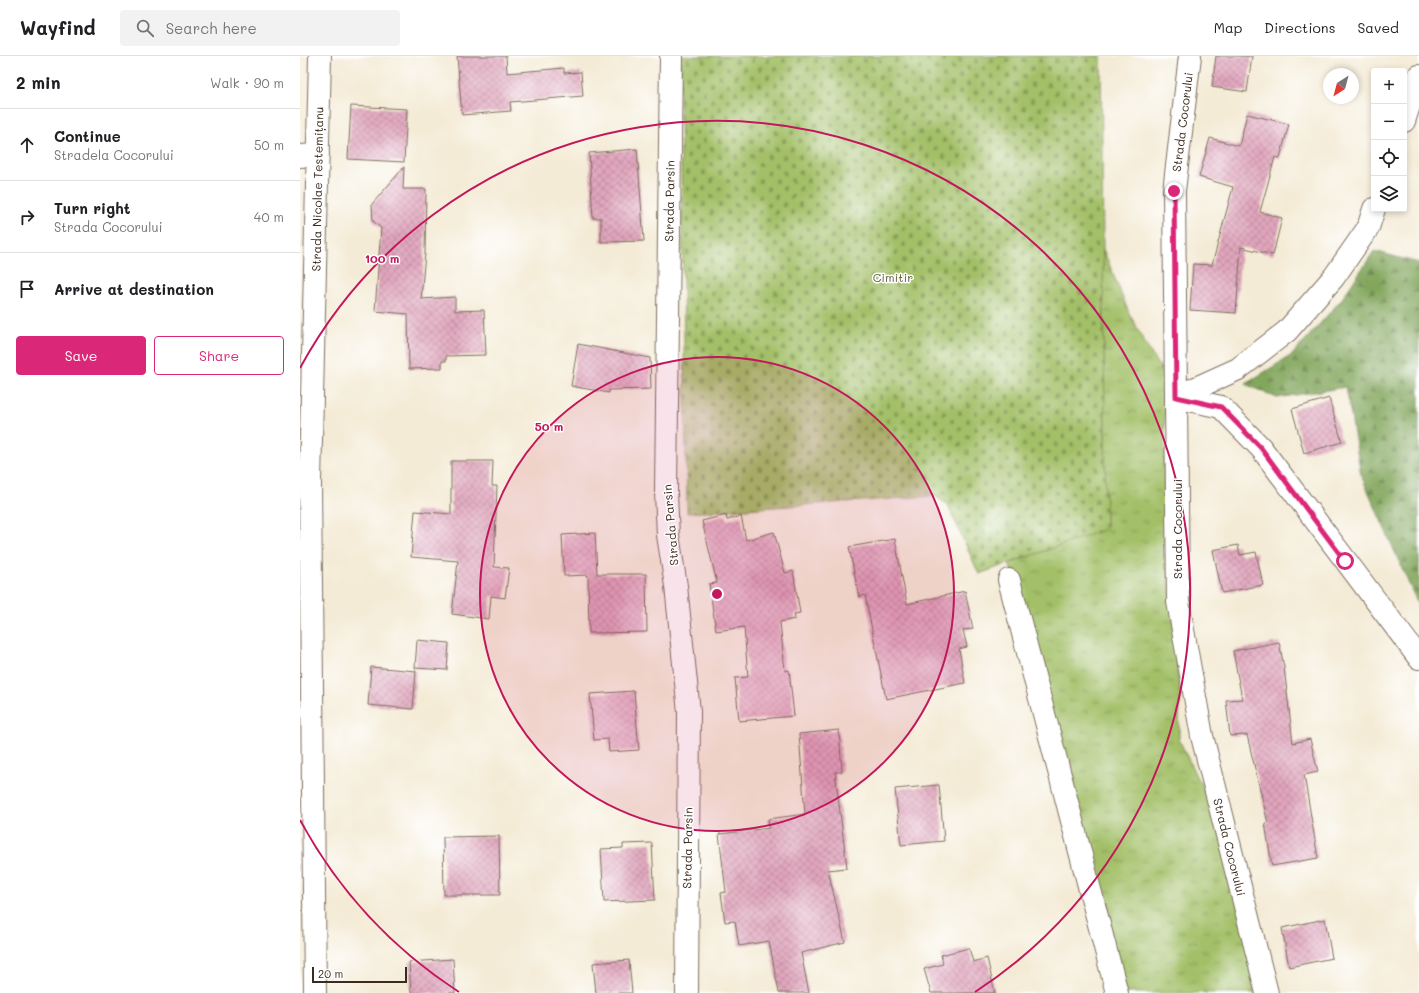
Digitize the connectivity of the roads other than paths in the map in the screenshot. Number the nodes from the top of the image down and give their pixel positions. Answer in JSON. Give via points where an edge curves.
{"nodes":[{"id":1,"x":320,"y":56,"type":"edge"},
{"id":2,"x":671,"y":56,"type":"edge"},
{"id":3,"x":1190,"y":56,"type":"edge"},
{"id":4,"x":1419,"y":76,"type":"edge"},
{"id":5,"x":1407,"y":112,"type":"edge"},
{"id":6,"x":309,"y":156,"type":"edge"},
{"id":7,"x":1373,"y":212,"type":"edge"},
{"id":8,"x":1176,"y":397,"type":"junction"},
{"id":9,"x":305,"y":482,"type":"edge"},
{"id":10,"x":1009,"y":580,"type":"dead end"},
{"id":11,"x":1419,"y":658,"type":"edge"},
{"id":12,"x":307,"y":823,"type":"edge"},
{"id":13,"x":315,"y":993,"type":"edge"},
{"id":14,"x":687,"y":993,"type":"edge"},
{"id":15,"x":1117,"y":993,"type":"edge"},
{"id":16,"x":1267,"y":993,"type":"edge"}],
"edges":[{"from":1,"to":6,"type":"street","name":"Strada Nicolae Testemițanu"},
{"from":2,"to":14,"type":"street","name":"Strada Parsin","via":[[666,493],[668,535],[676,586],[688,712]]},
{"from":3,"to":8,"type":"street","name":"Strada Cocorului","via":[[1174,191]]},
{"from":4,"to":5,"type":"street"},
{"from":6,"to":9,"type":"street","name":"Strada Nicolae Testemițanu"},
{"from":7,"to":8,"type":"street","via":[[1368,228],[1334,277],[1287,331],[1238,369]]},
{"from":8,"to":11,"type":"street","via":[[1221,407],[1261,448]]},
{"from":8,"to":16,"type":"street","name":"Strada Cocorului","via":[[1178,602],[1202,736]]},
{"from":9,"to":12,"type":"street","name":"Strada Nicolae Testemițanu"},
{"from":10,"to":15,"type":"street"},
{"from":12,"to":13,"type":"street","name":"Strada Nicolae Testemițanu","via":[[313,901]]}]}
